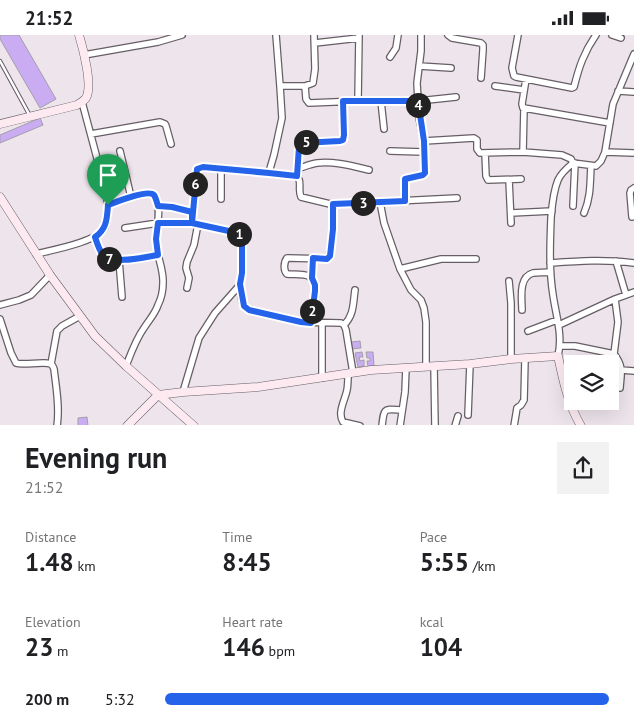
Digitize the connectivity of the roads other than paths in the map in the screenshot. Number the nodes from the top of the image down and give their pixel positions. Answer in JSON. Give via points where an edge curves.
{"nodes":[{"id":1,"x":80,"y":35,"type":"edge"},
{"id":2,"x":182,"y":35,"type":"edge"},
{"id":3,"x":276,"y":35,"type":"edge"},
{"id":4,"x":314,"y":35,"type":"edge"},
{"id":5,"x":398,"y":35,"type":"edge"},
{"id":6,"x":421,"y":35,"type":"edge"},
{"id":7,"x":448,"y":35,"type":"edge"},
{"id":8,"x":518,"y":35,"type":"edge"},
{"id":9,"x":596,"y":35,"type":"edge"},
{"id":10,"x":612,"y":35,"type":"edge"},
{"id":11,"x":359,"y":37,"type":"edge"},
{"id":12,"x":621,"y":38,"type":"dead end"},
{"id":13,"x":315,"y":43,"type":"junction"},
{"id":14,"x":634,"y":54,"type":"edge"},
{"id":15,"x":84,"y":55,"type":"junction"},
{"id":16,"x":390,"y":57,"type":"dead end"},
{"id":17,"x":0,"y":61,"type":"edge"},
{"id":18,"x":418,"y":66,"type":"junction"},
{"id":19,"x":450,"y":68,"type":"dead end"},
{"id":20,"x":481,"y":78,"type":"dead end"},
{"id":21,"x":526,"y":79,"type":"junction"},
{"id":22,"x":305,"y":86,"type":"junction"},
{"id":23,"x":494,"y":86,"type":"dead end"},
{"id":24,"x":280,"y":87,"type":"junction"},
{"id":25,"x":524,"y":90,"type":"junction"},
{"id":26,"x":618,"y":91,"type":"junction"},
{"id":27,"x":634,"y":92,"type":"edge"},
{"id":28,"x":456,"y":97,"type":"dead end"},
{"id":29,"x":343,"y":101,"type":"junction"},
{"id":30,"x":358,"y":101,"type":"junction"},
{"id":31,"x":381,"y":101,"type":"junction"},
{"id":32,"x":418,"y":101,"type":"junction"},
{"id":33,"x":82,"y":102,"type":"junction"},
{"id":34,"x":523,"y":108,"type":"junction"},
{"id":35,"x":30,"y":116,"type":"junction"},
{"id":36,"x":610,"y":123,"type":"junction"},
{"id":37,"x":0,"y":124,"type":"edge"},
{"id":38,"x":384,"y":129,"type":"dead end"},
{"id":39,"x":91,"y":134,"type":"junction"},
{"id":40,"x":424,"y":141,"type":"junction"},
{"id":41,"x":170,"y":144,"type":"dead end"},
{"id":42,"x":120,"y":151,"type":"dead end"},
{"id":43,"x":390,"y":151,"type":"dead end"},
{"id":44,"x":424,"y":152,"type":"junction"},
{"id":45,"x":523,"y":152,"type":"junction"},
{"id":46,"x":606,"y":152,"type":"junction"},
{"id":47,"x":485,"y":153,"type":"junction"},
{"id":48,"x":634,"y":153,"type":"edge"},
{"id":49,"x":574,"y":163,"type":"junction"},
{"id":50,"x":591,"y":166,"type":"junction"},
{"id":51,"x":221,"y":169,"type":"junction"},
{"id":52,"x":297,"y":169,"type":"junction"},
{"id":53,"x":368,"y":170,"type":"dead end"},
{"id":54,"x":269,"y":173,"type":"junction"},
{"id":55,"x":297,"y":176,"type":"junction"},
{"id":56,"x":509,"y":179,"type":"junction"},
{"id":57,"x":521,"y":179,"type":"dead end"},
{"id":58,"x":634,"y":188,"type":"edge"},
{"id":59,"x":0,"y":197,"type":"edge"},
{"id":60,"x":131,"y":197,"type":"junction"},
{"id":61,"x":221,"y":199,"type":"dead end"},
{"id":62,"x":457,"y":199,"type":"dead end"},
{"id":63,"x":405,"y":201,"type":"junction"},
{"id":64,"x":380,"y":202,"type":"junction"},
{"id":65,"x":333,"y":204,"type":"junction"},
{"id":66,"x":108,"y":205,"type":"junction"},
{"id":67,"x":158,"y":206,"type":"junction"},
{"id":68,"x":573,"y":206,"type":"dead end"},
{"id":69,"x":552,"y":211,"type":"junction"},
{"id":70,"x":192,"y":212,"type":"junction"},
{"id":71,"x":511,"y":213,"type":"junction"},
{"id":72,"x":584,"y":213,"type":"dead end"},
{"id":73,"x":632,"y":217,"type":"dead end"},
{"id":74,"x":158,"y":223,"type":"junction"},
{"id":75,"x":511,"y":223,"type":"dead end"},
{"id":76,"x":195,"y":224,"type":"junction"},
{"id":77,"x":125,"y":228,"type":"dead end"},
{"id":78,"x":95,"y":237,"type":"junction"},
{"id":79,"x":36,"y":254,"type":"junction"},
{"id":80,"x":158,"y":255,"type":"junction"},
{"id":81,"x":313,"y":258,"type":"junction"},
{"id":82,"x":476,"y":259,"type":"dead end"},
{"id":83,"x":119,"y":260,"type":"junction"},
{"id":84,"x":616,"y":261,"type":"junction"},
{"id":85,"x":550,"y":263,"type":"junction"},
{"id":86,"x":634,"y":263,"type":"edge"},
{"id":87,"x":400,"y":269,"type":"junction"},
{"id":88,"x":550,"y":272,"type":"junction"},
{"id":89,"x":50,"y":275,"type":"junction"},
{"id":90,"x":312,"y":278,"type":"junction"},
{"id":91,"x":509,"y":281,"type":"dead end"},
{"id":92,"x":240,"y":284,"type":"junction"},
{"id":93,"x":187,"y":288,"type":"dead end"},
{"id":94,"x":354,"y":290,"type":"dead end"},
{"id":95,"x":634,"y":292,"type":"edge"},
{"id":96,"x":626,"y":295,"type":"junction"},
{"id":97,"x":122,"y":297,"type":"dead end"},
{"id":98,"x":616,"y":299,"type":"junction"},
{"id":99,"x":0,"y":305,"type":"edge"},
{"id":100,"x":522,"y":310,"type":"dead end"},
{"id":101,"x":80,"y":316,"type":"junction"},
{"id":102,"x":0,"y":319,"type":"edge"},
{"id":103,"x":558,"y":322,"type":"junction"},
{"id":104,"x":311,"y":323,"type":"junction"},
{"id":105,"x":322,"y":323,"type":"junction"},
{"id":106,"x":344,"y":325,"type":"junction"},
{"id":107,"x":528,"y":331,"type":"dead end"},
{"id":108,"x":560,"y":346,"type":"junction"},
{"id":109,"x":614,"y":354,"type":"junction"},
{"id":110,"x":558,"y":356,"type":"junction"},
{"id":111,"x":511,"y":359,"type":"junction"},
{"id":112,"x":525,"y":359,"type":"junction"},
{"id":113,"x":51,"y":363,"type":"junction"},
{"id":114,"x":470,"y":364,"type":"junction"},
{"id":115,"x":126,"y":366,"type":"junction"},
{"id":116,"x":430,"y":367,"type":"junction"},
{"id":117,"x":406,"y":368,"type":"junction"},
{"id":118,"x":621,"y":370,"type":"junction"},
{"id":119,"x":634,"y":371,"type":"edge"},
{"id":120,"x":350,"y":373,"type":"junction"},
{"id":121,"x":322,"y":378,"type":"junction"},
{"id":122,"x":564,"y":384,"type":"edge"},
{"id":123,"x":620,"y":388,"type":"dead end"},
{"id":124,"x":183,"y":392,"type":"junction"},
{"id":125,"x":158,"y":395,"type":"junction"},
{"id":126,"x":402,"y":410,"type":"junction"},
{"id":127,"x":574,"y":410,"type":"edge"},
{"id":128,"x":468,"y":415,"type":"dead end"},
{"id":129,"x":458,"y":416,"type":"dead end"},
{"id":130,"x":57,"y":425,"type":"edge"},
{"id":131,"x":127,"y":425,"type":"edge"},
{"id":132,"x":194,"y":425,"type":"edge"},
{"id":133,"x":360,"y":425,"type":"edge"},
{"id":134,"x":382,"y":425,"type":"edge"},
{"id":135,"x":400,"y":425,"type":"edge"},
{"id":136,"x":435,"y":425,"type":"edge"},
{"id":137,"x":455,"y":425,"type":"edge"},
{"id":138,"x":514,"y":425,"type":"edge"},
{"id":139,"x":581,"y":425,"type":"edge"}],
"edges":[{"from":1,"to":15,"type":"street"},
{"from":2,"to":15,"type":"street"},
{"from":3,"to":24,"type":"street"},
{"from":4,"to":13,"type":"street"},
{"from":5,"to":16,"type":"street","via":[[396,48]]},
{"from":6,"to":18,"type":"street"},
{"from":7,"to":20,"type":"street","via":[[483,45]]},
{"from":8,"to":21,"type":"street","via":[[512,73]]},
{"from":9,"to":21,"type":"street","via":[[582,59],[574,87]]},
{"from":10,"to":12,"type":"street"},
{"from":11,"to":13,"type":"street"},
{"from":11,"to":30,"type":"street"},
{"from":13,"to":22,"type":"street","via":[[314,79]]},
{"from":14,"to":26,"type":"street"},
{"from":15,"to":33,"type":"street","via":[[88,89]]},
{"from":17,"to":35,"type":"lane"},
{"from":18,"to":19,"type":"street"},
{"from":18,"to":32,"type":"street"},
{"from":21,"to":25,"type":"street"},
{"from":22,"to":24,"type":"street"},
{"from":22,"to":29,"type":"street","via":[[308,102]]},
{"from":23,"to":25,"type":"street"},
{"from":24,"to":54,"type":"street","via":[[282,118]]},
{"from":25,"to":34,"type":"street"},
{"from":26,"to":27,"type":"street"},
{"from":26,"to":36,"type":"street"},
{"from":28,"to":32,"type":"street"},
{"from":29,"to":30,"type":"street"},
{"from":29,"to":52,"type":"street","via":[[343,140],[301,143]]},
{"from":30,"to":31,"type":"street"},
{"from":31,"to":32,"type":"street"},
{"from":31,"to":38,"type":"street"},
{"from":32,"to":40,"type":"street"},
{"from":33,"to":35,"type":"street"},
{"from":33,"to":39,"type":"street"},
{"from":34,"to":36,"type":"street"},
{"from":34,"to":45,"type":"street"},
{"from":35,"to":37,"type":"street"},
{"from":36,"to":46,"type":"street"},
{"from":39,"to":41,"type":"street","via":[[160,122],[165,123]]},
{"from":39,"to":66,"type":"street"},
{"from":40,"to":44,"type":"street"},
{"from":40,"to":47,"type":"street","via":[[474,138],[478,151]]},
{"from":42,"to":60,"type":"street"},
{"from":43,"to":44,"type":"street"},
{"from":44,"to":63,"type":"street","via":[[425,173],[405,179]]},
{"from":45,"to":47,"type":"street"},
{"from":45,"to":49,"type":"street","via":[[562,155]]},
{"from":46,"to":48,"type":"street"},
{"from":46,"to":50,"type":"street","via":[[599,164]]},
{"from":47,"to":56,"type":"street","via":[[488,180]]},
{"from":49,"to":50,"type":"street"},
{"from":49,"to":68,"type":"street"},
{"from":49,"to":69,"type":"street","via":[[558,180]]},
{"from":50,"to":72,"type":"street","via":[[590,196]]},
{"from":51,"to":54,"type":"street"},
{"from":51,"to":61,"type":"street"},
{"from":51,"to":70,"type":"street","via":[[197,169]]},
{"from":52,"to":53,"type":"street","via":[[326,163]]},
{"from":52,"to":55,"type":"street"},
{"from":54,"to":55,"type":"street"},
{"from":55,"to":65,"type":"street","via":[[301,197]]},
{"from":56,"to":57,"type":"street"},
{"from":56,"to":71,"type":"street"},
{"from":58,"to":73,"type":"street","via":[[630,193]]},
{"from":59,"to":79,"type":"street"},
{"from":60,"to":66,"type":"street"},
{"from":60,"to":67,"type":"street","via":[[151,193]]},
{"from":62,"to":63,"type":"street"},
{"from":63,"to":64,"type":"street"},
{"from":64,"to":65,"type":"street"},
{"from":64,"to":87,"type":"street","via":[[386,231]]},
{"from":65,"to":81,"type":"street","via":[[330,256],[327,259]]},
{"from":66,"to":78,"type":"street","via":[[105,226]]},
{"from":67,"to":70,"type":"street"},
{"from":67,"to":74,"type":"street"},
{"from":69,"to":71,"type":"street"},
{"from":69,"to":85,"type":"street"},
{"from":70,"to":76,"type":"street"},
{"from":71,"to":75,"type":"street"},
{"from":74,"to":76,"type":"street"},
{"from":74,"to":77,"type":"street"},
{"from":74,"to":80,"type":"street"},
{"from":76,"to":92,"type":"street","via":[[238,233],[241,237]]},
{"from":76,"to":93,"type":"street","via":[[194,245],[186,269],[189,278]]},
{"from":78,"to":79,"type":"street"},
{"from":78,"to":83,"type":"street","via":[[105,257]]},
{"from":79,"to":89,"type":"street"},
{"from":80,"to":83,"type":"street"},
{"from":80,"to":115,"type":"street","via":[[163,283],[158,305]]},
{"from":81,"to":90,"type":"street"},
{"from":81,"to":90,"type":"street","via":[[289,258],[285,261],[284,270],[286,274]]},
{"from":82,"to":87,"type":"street","via":[[441,259]]},
{"from":83,"to":97,"type":"street"},
{"from":84,"to":85,"type":"street"},
{"from":84,"to":86,"type":"street"},
{"from":84,"to":96,"type":"street"},
{"from":85,"to":88,"type":"street"},
{"from":87,"to":116,"type":"street","via":[[424,307]]},
{"from":88,"to":100,"type":"street","via":[[533,273],[526,279],[522,285]]},
{"from":88,"to":103,"type":"street"},
{"from":89,"to":99,"type":"street","via":[[31,295]]},
{"from":89,"to":101,"type":"street"},
{"from":90,"to":104,"type":"street","via":[[315,291]]},
{"from":91,"to":111,"type":"street"},
{"from":92,"to":104,"type":"street","via":[[243,302],[249,310]]},
{"from":92,"to":124,"type":"street","via":[[199,338]]},
{"from":94,"to":106,"type":"street","via":[[352,313]]},
{"from":95,"to":96,"type":"street"},
{"from":96,"to":98,"type":"street"},
{"from":98,"to":103,"type":"street"},
{"from":98,"to":109,"type":"street","via":[[618,321]]},
{"from":101,"to":113,"type":"street","via":[[57,331]]},
{"from":101,"to":115,"type":"street","via":[[94,336]]},
{"from":102,"to":113,"type":"street","via":[[16,363]]},
{"from":103,"to":107,"type":"street"},
{"from":103,"to":108,"type":"street"},
{"from":104,"to":105,"type":"street"},
{"from":105,"to":106,"type":"street"},
{"from":105,"to":121,"type":"street"},
{"from":106,"to":120,"type":"street"},
{"from":108,"to":109,"type":"street"},
{"from":108,"to":110,"type":"street"},
{"from":109,"to":118,"type":"street"},
{"from":110,"to":112,"type":"street"},
{"from":110,"to":122,"type":"street"},
{"from":111,"to":112,"type":"street"},
{"from":111,"to":114,"type":"street"},
{"from":112,"to":138,"type":"street","via":[[524,401],[517,408]]},
{"from":113,"to":130,"type":"street"},
{"from":114,"to":116,"type":"street"},
{"from":114,"to":128,"type":"street"},
{"from":115,"to":125,"type":"street"},
{"from":116,"to":117,"type":"street"},
{"from":116,"to":136,"type":"street"},
{"from":117,"to":120,"type":"street"},
{"from":117,"to":126,"type":"street"},
{"from":118,"to":119,"type":"street"},
{"from":118,"to":123,"type":"street"},
{"from":120,"to":121,"type":"street"},
{"from":120,"to":133,"type":"street","via":[[341,418],[343,422]]},
{"from":121,"to":124,"type":"street","via":[[258,387]]},
{"from":124,"to":125,"type":"street"},
{"from":125,"to":131,"type":"street"},
{"from":125,"to":132,"type":"street"},
{"from":126,"to":134,"type":"street","via":[[386,410]]},
{"from":126,"to":135,"type":"street"},
{"from":127,"to":139,"type":"street"},
{"from":129,"to":137,"type":"street"}]}
